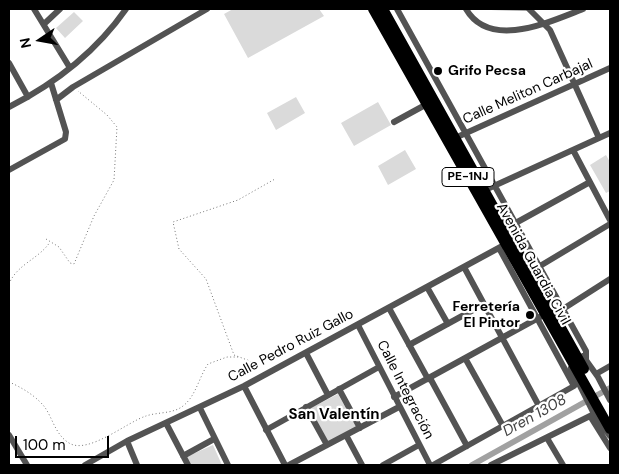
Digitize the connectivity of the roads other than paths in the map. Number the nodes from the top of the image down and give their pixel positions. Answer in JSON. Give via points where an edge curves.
{"nodes":[{"id":1,"x":34,"y":9,"type":"edge"},
{"id":2,"x":60,"y":9,"type":"edge"},
{"id":3,"x":126,"y":9,"type":"edge"},
{"id":4,"x":207,"y":9,"type":"edge"},
{"id":5,"x":373,"y":9,"type":"edge"},
{"id":6,"x":383,"y":9,"type":"edge"},
{"id":7,"x":397,"y":9,"type":"edge"},
{"id":8,"x":466,"y":9,"type":"edge"},
{"id":9,"x":529,"y":9,"type":"edge"},
{"id":10,"x":583,"y":9,"type":"edge"},
{"id":11,"x":44,"y":24,"type":"junction"},
{"id":12,"x":543,"y":24,"type":"junction"},
{"id":13,"x":409,"y":31,"type":"junction"},
{"id":14,"x":401,"y":42,"type":"junction"},
{"id":15,"x":9,"y":63,"type":"edge"},
{"id":16,"x":70,"y":68,"type":"junction"},
{"id":17,"x":610,"y":68,"type":"edge"},
{"id":18,"x":51,"y":83,"type":"junction"},
{"id":19,"x":574,"y":85,"type":"junction"},
{"id":20,"x":441,"y":89,"type":"junction"},
{"id":21,"x":28,"y":97,"type":"junction"},
{"id":22,"x":56,"y":100,"type":"junction"},
{"id":23,"x":431,"y":103,"type":"junction"},
{"id":24,"x":9,"y":106,"type":"edge"},
{"id":25,"x":394,"y":122,"type":"dead end"},
{"id":26,"x":610,"y":133,"type":"edge"},
{"id":27,"x":460,"y":136,"type":"junction"},
{"id":28,"x":599,"y":138,"type":"junction"},
{"id":29,"x":573,"y":150,"type":"junction"},
{"id":30,"x":9,"y":170,"type":"edge"},
{"id":31,"x":590,"y":182,"type":"junction"},
{"id":32,"x":495,"y":185,"type":"junction"},
{"id":33,"x":484,"y":190,"type":"junction"},
{"id":34,"x":610,"y":222,"type":"edge"},
{"id":35,"x":510,"y":226,"type":"junction"},
{"id":36,"x":503,"y":246,"type":"junction"},
{"id":37,"x":540,"y":266,"type":"junction"},
{"id":38,"x":464,"y":267,"type":"junction"},
{"id":39,"x":610,"y":279,"type":"edge"},
{"id":40,"x":428,"y":287,"type":"junction"},
{"id":41,"x":484,"y":304,"type":"junction"},
{"id":42,"x":388,"y":308,"type":"junction"},
{"id":43,"x":563,"y":309,"type":"junction"},
{"id":44,"x":541,"y":316,"type":"junction"},
{"id":45,"x":448,"y":324,"type":"junction"},
{"id":46,"x":358,"y":325,"type":"junction"},
{"id":47,"x":502,"y":338,"type":"junction"},
{"id":48,"x":567,"y":344,"type":"junction"},
{"id":49,"x":409,"y":345,"type":"junction"},
{"id":50,"x":306,"y":354,"type":"junction"},
{"id":51,"x":465,"y":358,"type":"junction"},
{"id":52,"x":586,"y":360,"type":"junction"},
{"id":53,"x":610,"y":366,"type":"edge"},
{"id":54,"x":379,"y":367,"type":"junction"},
{"id":55,"x":429,"y":379,"type":"junction"},
{"id":56,"x":590,"y":381,"type":"junction"},
{"id":57,"x":244,"y":386,"type":"junction"},
{"id":58,"x":339,"y":389,"type":"junction"},
{"id":59,"x":328,"y":395,"type":"junction"},
{"id":60,"x":394,"y":398,"type":"junction"},
{"id":61,"x":539,"y":406,"type":"junction"},
{"id":62,"x":306,"y":407,"type":"junction"},
{"id":63,"x":399,"y":407,"type":"junction"},
{"id":64,"x":200,"y":408,"type":"junction"},
{"id":65,"x":598,"y":409,"type":"edge"},
{"id":66,"x":610,"y":416,"type":"edge"},
{"id":67,"x":166,"y":423,"type":"junction"},
{"id":68,"x":503,"y":426,"type":"junction"},
{"id":69,"x":360,"y":428,"type":"junction"},
{"id":70,"x":610,"y":429,"type":"edge"},
{"id":71,"x":266,"y":430,"type":"junction"},
{"id":72,"x":9,"y":435,"type":"edge"},
{"id":73,"x":346,"y":435,"type":"junction"},
{"id":74,"x":610,"y":436,"type":"edge"},
{"id":75,"x":214,"y":438,"type":"junction"},
{"id":76,"x":547,"y":438,"type":"junction"},
{"id":77,"x":127,"y":441,"type":"junction"},
{"id":78,"x":326,"y":445,"type":"junction"},
{"id":79,"x":419,"y":445,"type":"junction"},
{"id":80,"x":467,"y":446,"type":"junction"},
{"id":81,"x":610,"y":448,"type":"edge"},
{"id":82,"x":184,"y":456,"type":"junction"},
{"id":83,"x":27,"y":465,"type":"edge"},
{"id":84,"x":85,"y":465,"type":"edge"},
{"id":85,"x":137,"y":465,"type":"edge"},
{"id":86,"x":188,"y":465,"type":"edge"},
{"id":87,"x":228,"y":465,"type":"edge"},
{"id":88,"x":285,"y":465,"type":"edge"},
{"id":89,"x":289,"y":465,"type":"edge"},
{"id":90,"x":362,"y":465,"type":"edge"},
{"id":91,"x":383,"y":465,"type":"edge"},
{"id":92,"x":432,"y":465,"type":"edge"},
{"id":93,"x":491,"y":465,"type":"edge"},
{"id":94,"x":563,"y":465,"type":"edge"}],
"edges":[{"from":1,"to":11,"type":"street"},
{"from":2,"to":11,"type":"street"},
{"from":3,"to":16,"type":"street","via":[[95,46]]},
{"from":4,"to":22,"type":"street"},
{"from":5,"to":23,"type":"highway","name":"Avenida Guardia Civil","number":"PE-1NJ"},
{"from":6,"to":14,"type":"highway","name":"Avenida Guardia Civil","number":"PE-1NJ"},
{"from":7,"to":13,"type":"street"},
{"from":8,"to":12,"type":"street","via":[[480,25],[495,32]]},
{"from":9,"to":12,"type":"street"},
{"from":10,"to":12,"type":"street"},
{"from":11,"to":16,"type":"street"},
{"from":12,"to":19,"type":"street","via":[[550,30]]},
{"from":13,"to":14,"type":"street"},
{"from":13,"to":20,"type":"street"},
{"from":14,"to":23,"type":"highway","name":"Avenida Guardia Civil","number":"PE-1NJ"},
{"from":15,"to":21,"type":"street"},
{"from":16,"to":18,"type":"street"},
{"from":17,"to":19,"type":"street","name":"Calle Meliton Carbajal"},
{"from":18,"to":21,"type":"street"},
{"from":18,"to":22,"type":"street"},
{"from":19,"to":27,"type":"street","name":"Calle Meliton Carbajal"},
{"from":19,"to":28,"type":"street"},
{"from":20,"to":23,"type":"street"},
{"from":20,"to":27,"type":"street"},
{"from":21,"to":24,"type":"street"},
{"from":22,"to":30,"type":"street","via":[[66,132],[65,140]]},
{"from":23,"to":25,"type":"street"},
{"from":23,"to":27,"type":"highway","name":"Avenida Guardia Civil","number":"PE-1NJ"},
{"from":23,"to":36,"type":"highway","name":"Avenida Guardia Civil","number":"PE-1NJ"},
{"from":26,"to":28,"type":"street"},
{"from":27,"to":32,"type":"street"},
{"from":27,"to":33,"type":"highway","name":"Avenida Guardia Civil","number":"PE-1NJ"},
{"from":28,"to":29,"type":"street"},
{"from":29,"to":31,"type":"street"},
{"from":29,"to":32,"type":"street"},
{"from":31,"to":34,"type":"street"},
{"from":31,"to":35,"type":"street"},
{"from":32,"to":33,"type":"street"},
{"from":32,"to":35,"type":"street"},
{"from":33,"to":35,"type":"highway","name":"Avenida Guardia Civil","number":"PE-1NJ"},
{"from":34,"to":37,"type":"street"},
{"from":35,"to":37,"type":"street"},
{"from":35,"to":48,"type":"highway","name":"Avenida Guardia Civil","number":"PE-1NJ"},
{"from":36,"to":38,"type":"street","name":"Calle Pedro Ruiz Gallo"},
{"from":36,"to":44,"type":"highway","name":"Avenida Guardia Civil","number":"PE-1NJ"},
{"from":37,"to":43,"type":"street"},
{"from":38,"to":40,"type":"street","name":"Calle Pedro Ruiz Gallo"},
{"from":38,"to":41,"type":"street"},
{"from":39,"to":43,"type":"street"},
{"from":40,"to":42,"type":"street","name":"Calle Pedro Ruiz Gallo"},
{"from":40,"to":45,"type":"street"},
{"from":41,"to":45,"type":"street"},
{"from":41,"to":47,"type":"street"},
{"from":42,"to":46,"type":"street","name":"Calle Pedro Ruiz Gallo"},
{"from":42,"to":49,"type":"street"},
{"from":43,"to":52,"type":"street","via":[[586,351]]},
{"from":44,"to":47,"type":"street"},
{"from":44,"to":48,"type":"highway","name":"Avenida Guardia Civil","number":"PE-1NJ"},
{"from":44,"to":61,"type":"street","via":[[574,386]]},
{"from":45,"to":49,"type":"street"},
{"from":46,"to":50,"type":"street","name":"Calle Pedro Ruiz Gallo"},
{"from":46,"to":54,"type":"street","name":"Calle Integración"},
{"from":47,"to":51,"type":"street"},
{"from":47,"to":61,"type":"street"},
{"from":48,"to":52,"type":"street"},
{"from":48,"to":56,"type":"highway","name":"Avenida Guardia Civil","number":"PE-1NJ"},
{"from":49,"to":55,"type":"street"},
{"from":50,"to":57,"type":"street","name":"Calle Pedro Ruiz Gallo"},
{"from":50,"to":59,"type":"street"},
{"from":51,"to":55,"type":"street"},
{"from":51,"to":68,"type":"street"},
{"from":52,"to":56,"type":"street"},
{"from":53,"to":56,"type":"street"},
{"from":54,"to":58,"type":"street"},
{"from":54,"to":60,"type":"street","name":"Calle Integración"},
{"from":55,"to":60,"type":"street"},
{"from":55,"to":80,"type":"street"},
{"from":56,"to":65,"type":"highway","name":"Avenida Guardia Civil","number":"PE-1NJ"},
{"from":57,"to":64,"type":"street","name":"Calle Pedro Ruiz Gallo"},
{"from":57,"to":71,"type":"street"},
{"from":58,"to":59,"type":"street"},
{"from":58,"to":69,"type":"street"},
{"from":59,"to":62,"type":"street"},
{"from":60,"to":63,"type":"street","name":"Calle Integración"},
{"from":61,"to":68,"type":"street"},
{"from":62,"to":71,"type":"street"},
{"from":62,"to":78,"type":"street"},
{"from":63,"to":69,"type":"street"},
{"from":63,"to":79,"type":"street","name":"Calle Integración"},
{"from":64,"to":67,"type":"street","name":"Calle Pedro Ruiz Gallo"},
{"from":64,"to":75,"type":"street"},
{"from":65,"to":66,"type":"highway","name":"Avenida Guardia Civil","number":"PE-1NJ"},
{"from":65,"to":70,"type":"highway","name":"Avenida Guardia Civil","number":"PE-1NJ"},
{"from":65,"to":74,"type":"street"},
{"from":65,"to":76,"type":"street"},
{"from":65,"to":81,"type":"street"},
{"from":67,"to":77,"type":"street","name":"Calle Pedro Ruiz Gallo"},
{"from":67,"to":82,"type":"street"},
{"from":68,"to":80,"type":"street"},
{"from":69,"to":73,"type":"street"},
{"from":71,"to":88,"type":"street"},
{"from":72,"to":83,"type":"street"},
{"from":73,"to":78,"type":"street"},
{"from":73,"to":90,"type":"street"},
{"from":75,"to":82,"type":"street"},
{"from":75,"to":87,"type":"street"},
{"from":76,"to":93,"type":"street"},
{"from":76,"to":94,"type":"street"},
{"from":77,"to":84,"type":"street","name":"Calle Pedro Ruiz Gallo"},
{"from":77,"to":85,"type":"street"},
{"from":78,"to":89,"type":"street"},
{"from":79,"to":91,"type":"street"},
{"from":79,"to":92,"type":"street","name":"Calle Integración"},
{"from":80,"to":92,"type":"street"},
{"from":82,"to":86,"type":"street"}]}
